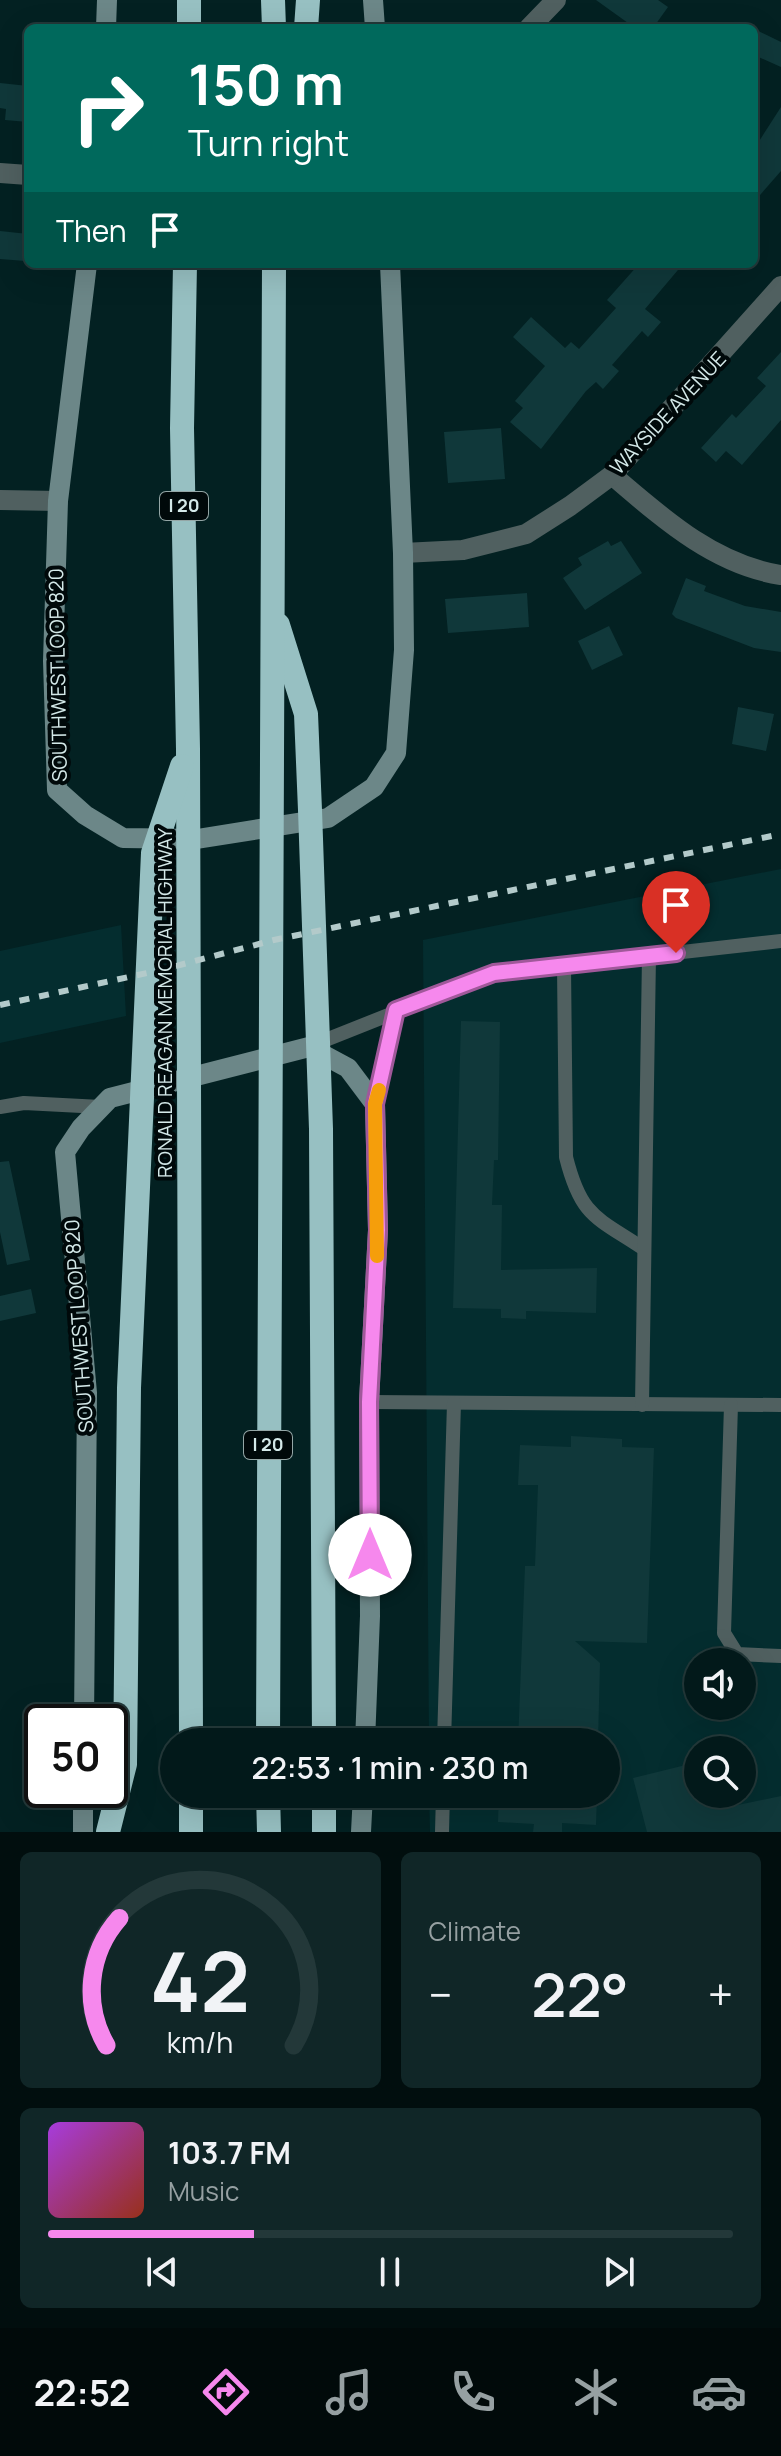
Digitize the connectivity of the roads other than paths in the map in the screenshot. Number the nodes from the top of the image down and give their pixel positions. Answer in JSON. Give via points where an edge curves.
{"nodes":[{"id":1,"x":107,"y":0,"type":"edge"},
{"id":2,"x":189,"y":0,"type":"edge"},
{"id":3,"x":273,"y":0,"type":"edge"},
{"id":4,"x":308,"y":0,"type":"edge"},
{"id":5,"x":373,"y":0,"type":"edge"},
{"id":6,"x":556,"y":0,"type":"edge"},
{"id":7,"x":106,"y":24,"type":"edge"},
{"id":8,"x":189,"y":24,"type":"edge"},
{"id":9,"x":274,"y":24,"type":"edge"},
{"id":10,"x":306,"y":24,"type":"edge"},
{"id":11,"x":375,"y":24,"type":"edge"},
{"id":12,"x":533,"y":24,"type":"edge"},
{"id":13,"x":0,"y":173,"type":"edge"},
{"id":14,"x":24,"y":175,"type":"edge"},
{"id":15,"x":87,"y":268,"type":"edge"},
{"id":16,"x":185,"y":268,"type":"edge"},
{"id":17,"x":274,"y":268,"type":"edge"},
{"id":18,"x":390,"y":268,"type":"edge"},
{"id":19,"x":781,"y":286,"type":"edge"},
{"id":20,"x":612,"y":475,"type":"junction"},
{"id":21,"x":0,"y":500,"type":"edge"},
{"id":22,"x":58,"y":501,"type":"junction"},
{"id":23,"x":403,"y":553,"type":"junction"},
{"id":24,"x":781,"y":575,"type":"edge"},
{"id":25,"x":272,"y":604,"type":"junction"},
{"id":26,"x":188,"y":749,"type":"junction"},
{"id":27,"x":781,"y":941,"type":"edge"},
{"id":28,"x":649,"y":956,"type":"junction"},
{"id":29,"x":564,"y":966,"type":"junction"},
{"id":30,"x":396,"y":1010,"type":"junction"},
{"id":31,"x":309,"y":1047,"type":"junction"},
{"id":32,"x":375,"y":1104,"type":"junction"},
{"id":33,"x":0,"y":1107,"type":"edge"},
{"id":34,"x":101,"y":1107,"type":"junction"},
{"id":35,"x":644,"y":1249,"type":"junction"},
{"id":36,"x":369,"y":1402,"type":"junction"},
{"id":37,"x":454,"y":1403,"type":"junction"},
{"id":38,"x":642,"y":1405,"type":"junction"},
{"id":39,"x":731,"y":1405,"type":"junction"},
{"id":40,"x":781,"y":1405,"type":"edge"},
{"id":41,"x":781,"y":1656,"type":"edge"},
{"id":42,"x":84,"y":1704,"type":"edge"},
{"id":43,"x":191,"y":1728,"type":"edge"},
{"id":44,"x":268,"y":1728,"type":"edge"},
{"id":45,"x":324,"y":1728,"type":"edge"},
{"id":46,"x":366,"y":1728,"type":"edge"},
{"id":47,"x":444,"y":1728,"type":"edge"},
{"id":48,"x":83,"y":1808,"type":"edge"},
{"id":49,"x":191,"y":1808,"type":"edge"},
{"id":50,"x":268,"y":1808,"type":"edge"},
{"id":51,"x":324,"y":1808,"type":"edge"},
{"id":52,"x":362,"y":1808,"type":"edge"},
{"id":53,"x":443,"y":1808,"type":"edge"},
{"id":54,"x":83,"y":1832,"type":"edge"},
{"id":55,"x":108,"y":1832,"type":"edge"},
{"id":56,"x":191,"y":1832,"type":"edge"},
{"id":57,"x":269,"y":1832,"type":"edge"},
{"id":58,"x":324,"y":1832,"type":"edge"},
{"id":59,"x":361,"y":1832,"type":"edge"},
{"id":60,"x":442,"y":1832,"type":"edge"}],
"edges":[{"from":1,"to":7,"type":"main road"},
{"from":2,"to":8,"type":"highway"},
{"from":3,"to":9,"type":"highway"},
{"from":4,"to":10,"type":"highway"},
{"from":5,"to":11,"type":"main road"},
{"from":6,"to":12,"type":"street"},
{"from":13,"to":14,"type":"street"},
{"from":15,"to":22,"type":"main road","name":"SOUTHWEST LOOP 820"},
{"from":16,"to":26,"type":"highway","name":"RONALD REAGAN MEMORIAL HIGHWAY","number":"I 20"},
{"from":17,"to":25,"type":"highway","number":"I 20"},
{"from":18,"to":23,"type":"main road","name":"SOUTHWEST LOOP 820"},
{"from":19,"to":20,"type":"street","name":"WAYSIDE AVENUE"},
{"from":20,"to":23,"type":"street","name":"WAYSIDE AVENUE","via":[[526,534],[463,550]]},
{"from":20,"to":24,"type":"street","via":[[677,531],[727,557]]},
{"from":21,"to":22,"type":"street"},
{"from":22,"to":23,"type":"main road","name":"SOUTHWEST LOOP 820","via":[[53,661],[57,790],[123,838],[197,839],[328,818],[374,787],[399,739]]},
{"from":25,"to":44,"type":"highway","number":"I 20"},
{"from":25,"to":45,"type":"highway","via":[[306,714],[321,1129]]},
{"from":26,"to":43,"type":"highway","name":"RONALD REAGAN MEMORIAL HIGHWAY","number":"I 20"},
{"from":26,"to":55,"type":"highway","via":[[153,853],[129,1388],[125,1764]]},
{"from":27,"to":28,"type":"lane"},
{"from":28,"to":29,"type":"lane"},
{"from":28,"to":35,"type":"lane"},
{"from":29,"to":30,"type":"lane","via":[[494,973]]},
{"from":29,"to":35,"type":"lane","via":[[566,1157],[572,1182],[585,1210]]},
{"from":30,"to":31,"type":"lane"},
{"from":30,"to":32,"type":"lane"},
{"from":31,"to":32,"type":"main road","via":[[348,1068]]},
{"from":31,"to":34,"type":"main road","name":"SOUTHWEST LOOP 820","via":[[110,1098]]},
{"from":32,"to":36,"type":"main road","via":[[378,1230]]},
{"from":33,"to":34,"type":"lane"},
{"from":34,"to":42,"type":"main road","name":"SOUTHWEST LOOP 820","via":[[65,1152],[87,1393]]},
{"from":35,"to":38,"type":"lane"},
{"from":36,"to":37,"type":"lane"},
{"from":36,"to":46,"type":"main road"},
{"from":37,"to":38,"type":"lane"},
{"from":37,"to":47,"type":"lane"},
{"from":38,"to":39,"type":"lane"},
{"from":39,"to":40,"type":"lane"},
{"from":39,"to":41,"type":"lane","via":[[724,1633],[737,1654]]},
{"from":48,"to":54,"type":"main road"},
{"from":49,"to":56,"type":"highway"},
{"from":50,"to":57,"type":"highway"},
{"from":51,"to":58,"type":"highway"},
{"from":52,"to":59,"type":"main road"},
{"from":53,"to":60,"type":"lane"}]}
